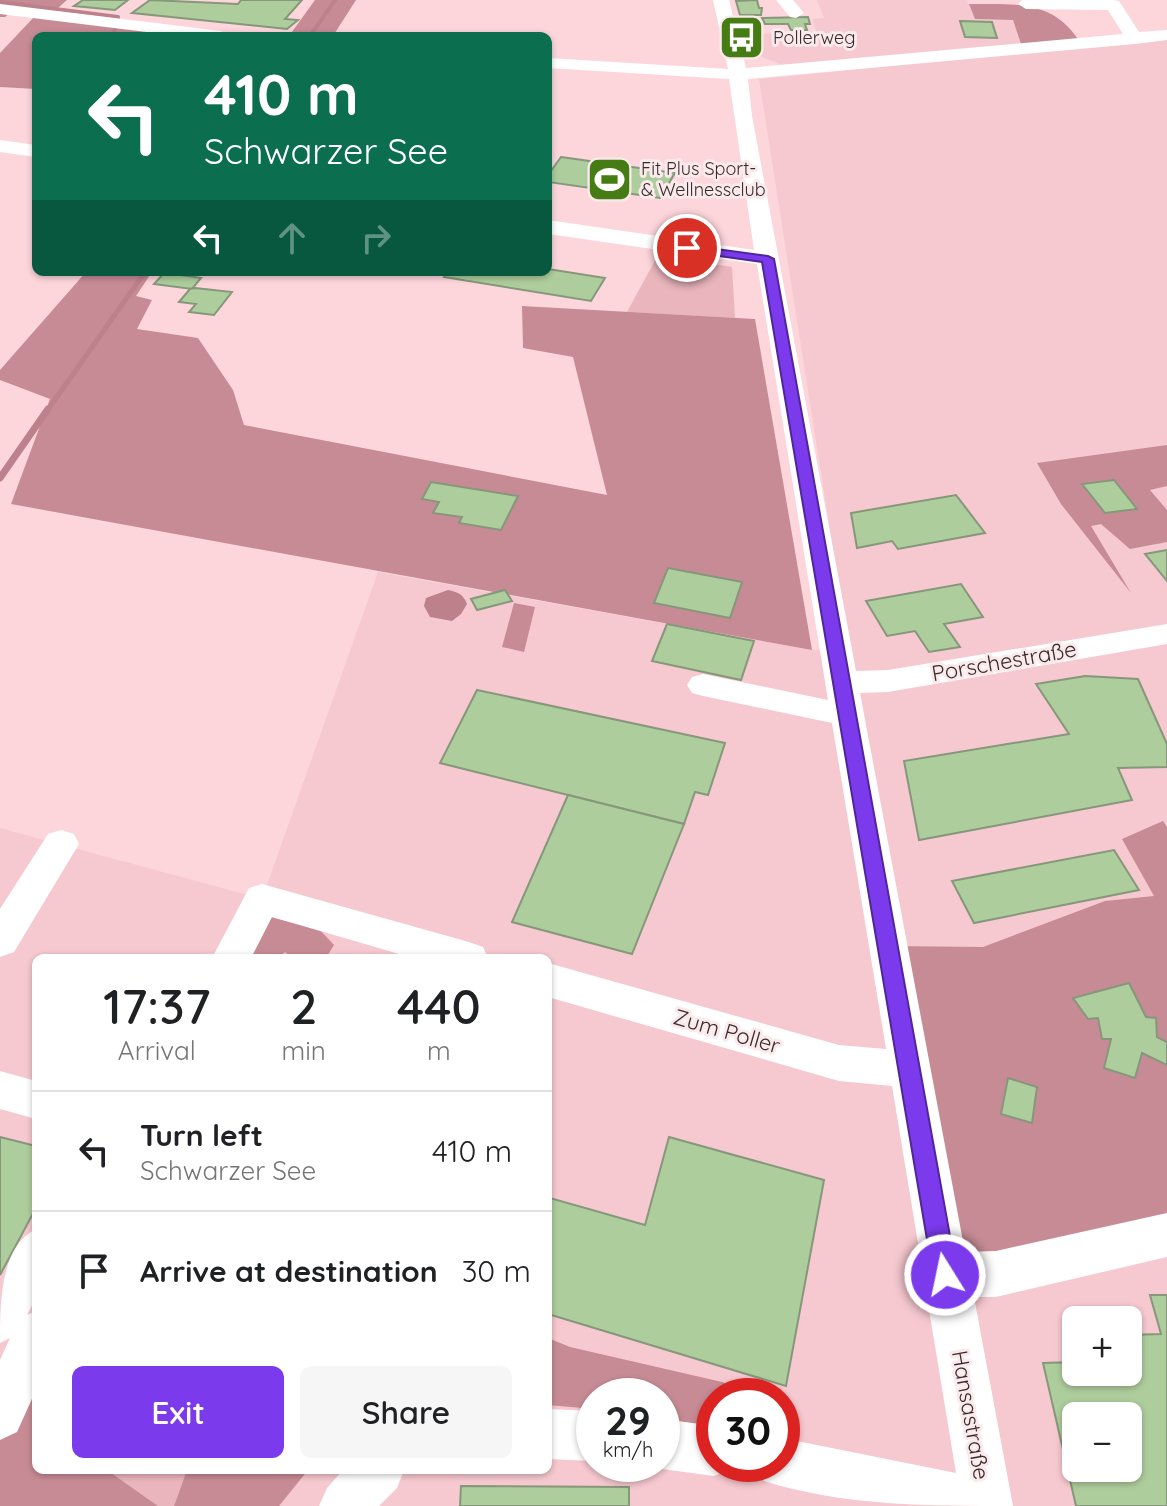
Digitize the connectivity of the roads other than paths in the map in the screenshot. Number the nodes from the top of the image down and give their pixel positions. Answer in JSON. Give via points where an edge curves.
{"nodes":[{"id":1,"x":721,"y":0,"type":"edge"},
{"id":2,"x":1110,"y":2,"type":"edge"},
{"id":3,"x":1026,"y":4,"type":"dead end"},
{"id":4,"x":122,"y":7,"type":"dead end"},
{"id":5,"x":0,"y":9,"type":"edge"},
{"id":6,"x":164,"y":31,"type":"junction"},
{"id":7,"x":175,"y":32,"type":"edge"},
{"id":8,"x":1167,"y":35,"type":"edge"},
{"id":9,"x":1135,"y":39,"type":"junction"},
{"id":10,"x":552,"y":63,"type":"edge"},
{"id":11,"x":738,"y":74,"type":"junction"},
{"id":12,"x":0,"y":146,"type":"edge"},
{"id":13,"x":32,"y":150,"type":"edge"},
{"id":14,"x":552,"y":228,"type":"edge"},
{"id":15,"x":768,"y":259,"type":"junction"},
{"id":16,"x":1167,"y":634,"type":"edge"},
{"id":17,"x":703,"y":685,"type":"dead end"},
{"id":18,"x":844,"y":697,"type":"junction"},
{"id":19,"x":61,"y":844,"type":"dead end"},
{"id":20,"x":0,"y":941,"type":"edge"},
{"id":21,"x":233,"y":954,"type":"edge"},
{"id":22,"x":455,"y":954,"type":"edge"},
{"id":23,"x":552,"y":981,"type":"edge"},
{"id":24,"x":908,"y":1069,"type":"junction"},
{"id":25,"x":0,"y":1090,"type":"edge"},
{"id":26,"x":32,"y":1099,"type":"edge"},
{"id":27,"x":1167,"y":1235,"type":"edge"},
{"id":28,"x":32,"y":1268,"type":"edge"},
{"id":29,"x":945,"y":1275,"type":"junction"},
{"id":30,"x":16,"y":1337,"type":"edge"},
{"id":31,"x":0,"y":1415,"type":"edge"},
{"id":32,"x":552,"y":1434,"type":"edge"},
{"id":33,"x":576,"y":1435,"type":"edge"},
{"id":34,"x":800,"y":1467,"type":"edge"},
{"id":35,"x":375,"y":1474,"type":"edge"},
{"id":36,"x":987,"y":1503,"type":"edge"},
{"id":37,"x":345,"y":1506,"type":"edge"}],
"edges":[{"from":1,"to":11,"type":"street","name":"Hansastraße"},
{"from":2,"to":3,"type":"street"},
{"from":2,"to":9,"type":"street"},
{"from":4,"to":6,"type":"street","via":[[113,15],[179,22]]},
{"from":5,"to":6,"type":"street"},
{"from":6,"to":7,"type":"street"},
{"from":8,"to":9,"type":"street"},
{"from":9,"to":11,"type":"street"},
{"from":10,"to":11,"type":"street"},
{"from":11,"to":15,"type":"street","name":"Hansastraße"},
{"from":12,"to":13,"type":"street"},
{"from":14,"to":15,"type":"street"},
{"from":15,"to":18,"type":"street","name":"Hansastraße"},
{"from":16,"to":18,"type":"street","name":"Porschestraße","via":[[888,681]]},
{"from":17,"to":18,"type":"street","name":"Porschestraße","via":[[821,711]]},
{"from":18,"to":24,"type":"street","name":"Hansastraße"},
{"from":19,"to":20,"type":"street"},
{"from":21,"to":22,"type":"street","via":[[262,899]]},
{"from":23,"to":24,"type":"street","name":"Zum Poller","via":[[839,1063]]},
{"from":24,"to":29,"type":"street","name":"Hansastraße"},
{"from":25,"to":26,"type":"street"},
{"from":27,"to":29,"type":"street","via":[[996,1274]]},
{"from":28,"to":30,"type":"street"},
{"from":29,"to":36,"type":"street","name":"Hansastraße"},
{"from":30,"to":31,"type":"street"},
{"from":32,"to":33,"type":"street"},
{"from":34,"to":36,"type":"street"},
{"from":35,"to":37,"type":"street"}]}
